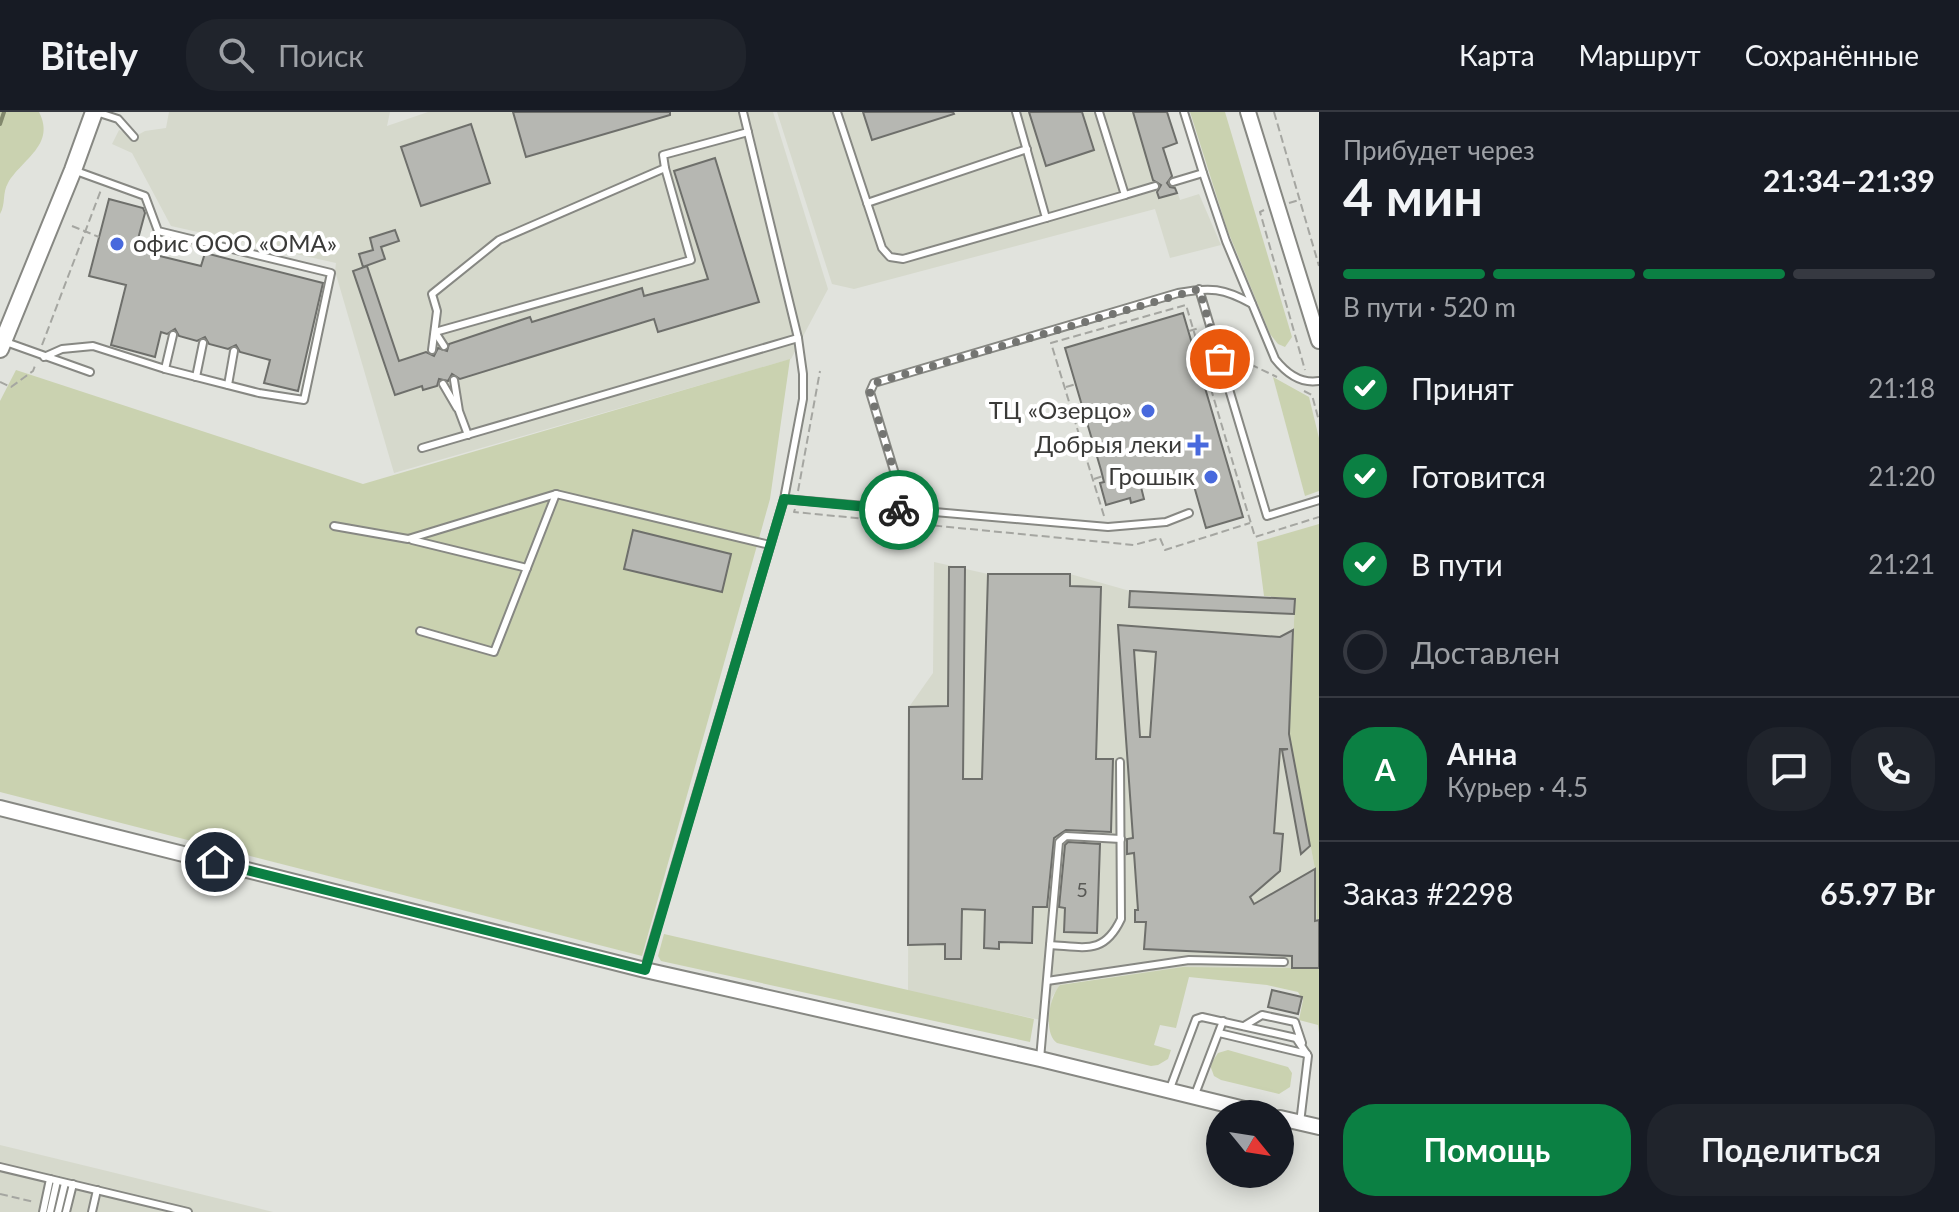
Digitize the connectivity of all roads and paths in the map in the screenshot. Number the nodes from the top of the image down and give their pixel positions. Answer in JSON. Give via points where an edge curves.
{"nodes":[{"id":1,"x":95,"y":112,"type":"edge"},
{"id":2,"x":743,"y":112,"type":"edge"},
{"id":3,"x":837,"y":112,"type":"edge"},
{"id":4,"x":1016,"y":112,"type":"edge"},
{"id":5,"x":1099,"y":112,"type":"edge"},
{"id":6,"x":1184,"y":112,"type":"edge"},
{"id":7,"x":1248,"y":112,"type":"edge"},
{"id":8,"x":1274,"y":112,"type":"edge"},
{"id":9,"x":748,"y":132,"type":"junction"},
{"id":10,"x":134,"y":137,"type":"dead end"},
{"id":11,"x":1027,"y":149,"type":"junction"},
{"id":12,"x":665,"y":168,"type":"junction"},
{"id":13,"x":73,"y":170,"type":"junction"},
{"id":14,"x":1203,"y":173,"type":"junction"},
{"id":15,"x":104,"y":182,"type":"junction"},
{"id":16,"x":1173,"y":182,"type":"dead end"},
{"id":17,"x":1155,"y":186,"type":"dead end"},
{"id":18,"x":1125,"y":195,"type":"junction"},
{"id":19,"x":867,"y":203,"type":"junction"},
{"id":20,"x":1046,"y":218,"type":"junction"},
{"id":21,"x":72,"y":226,"type":"dead end"},
{"id":22,"x":84,"y":231,"type":"junction"},
{"id":23,"x":99,"y":237,"type":"dead end"},
{"id":24,"x":1319,"y":266,"type":"edge"},
{"id":25,"x":1277,"y":268,"type":"dead end"},
{"id":26,"x":1199,"y":289,"type":"junction"},
{"id":27,"x":1252,"y":304,"type":"junction"},
{"id":28,"x":1209,"y":325,"type":"junction"},
{"id":29,"x":1195,"y":330,"type":"junction"},
{"id":30,"x":1189,"y":331,"type":"dead end"},
{"id":31,"x":435,"y":332,"type":"junction"},
{"id":32,"x":173,"y":335,"type":"dead end"},
{"id":33,"x":798,"y":338,"type":"junction"},
{"id":34,"x":1319,"y":341,"type":"edge"},
{"id":35,"x":203,"y":343,"type":"dead end"},
{"id":36,"x":2,"y":345,"type":"edge"},
{"id":37,"x":444,"y":346,"type":"dead end"},
{"id":38,"x":432,"y":350,"type":"dead end"},
{"id":39,"x":234,"y":351,"type":"dead end"},
{"id":40,"x":1227,"y":352,"type":"dead end"},
{"id":41,"x":42,"y":356,"type":"junction"},
{"id":42,"x":165,"y":369,"type":"junction"},
{"id":43,"x":90,"y":372,"type":"dead end"},
{"id":44,"x":196,"y":377,"type":"junction"},
{"id":45,"x":454,"y":380,"type":"dead end"},
{"id":46,"x":1284,"y":381,"type":"dead end"},
{"id":47,"x":1319,"y":381,"type":"edge"},
{"id":48,"x":0,"y":382,"type":"edge"},
{"id":49,"x":1309,"y":383,"type":"junction"},
{"id":50,"x":443,"y":384,"type":"dead end"},
{"id":51,"x":1076,"y":384,"type":"dead end"},
{"id":52,"x":228,"y":385,"type":"junction"},
{"id":53,"x":1064,"y":387,"type":"junction"},
{"id":54,"x":1298,"y":388,"type":"dead end"},
{"id":55,"x":1312,"y":395,"type":"junction"},
{"id":56,"x":459,"y":411,"type":"junction"},
{"id":57,"x":1319,"y":421,"type":"edge"},
{"id":58,"x":468,"y":435,"type":"junction"},
{"id":59,"x":1226,"y":435,"type":"junction"},
{"id":60,"x":1219,"y":437,"type":"dead end"},
{"id":61,"x":422,"y":448,"type":"dead end"},
{"id":62,"x":1103,"y":476,"type":"dead end"},
{"id":63,"x":1093,"y":479,"type":"junction"},
{"id":64,"x":556,"y":494,"type":"junction"},
{"id":65,"x":784,"y":499,"type":"junction"},
{"id":66,"x":1319,"y":500,"type":"edge"},
{"id":67,"x":906,"y":510,"type":"junction"},
{"id":68,"x":1189,"y":513,"type":"dead end"},
{"id":69,"x":1319,"y":517,"type":"edge"},
{"id":70,"x":1251,"y":523,"type":"junction"},
{"id":71,"x":334,"y":526,"type":"dead end"},
{"id":72,"x":1108,"y":527,"type":"junction"},
{"id":73,"x":1211,"y":535,"type":"dead end"},
{"id":74,"x":408,"y":539,"type":"junction"},
{"id":75,"x":1113,"y":543,"type":"dead end"},
{"id":76,"x":770,"y":545,"type":"junction"},
{"id":77,"x":527,"y":568,"type":"junction"},
{"id":78,"x":420,"y":631,"type":"dead end"},
{"id":79,"x":1120,"y":762,"type":"dead end"},
{"id":80,"x":0,"y":808,"type":"edge"},
{"id":81,"x":1121,"y":839,"type":"junction"},
{"id":82,"x":1050,"y":945,"type":"junction"},
{"id":83,"x":1284,"y":962,"type":"dead end"},
{"id":84,"x":645,"y":970,"type":"junction"},
{"id":85,"x":1047,"y":981,"type":"junction"},
{"id":86,"x":1223,"y":1021,"type":"junction"},
{"id":87,"x":1244,"y":1026,"type":"junction"},
{"id":88,"x":1219,"y":1033,"type":"junction"},
{"id":89,"x":1306,"y":1050,"type":"junction"},
{"id":90,"x":1040,"y":1059,"type":"junction"},
{"id":91,"x":1169,"y":1091,"type":"junction"},
{"id":92,"x":1194,"y":1097,"type":"junction"},
{"id":93,"x":1207,"y":1100,"type":"edge"},
{"id":94,"x":1294,"y":1122,"type":"edge"},
{"id":95,"x":1300,"y":1123,"type":"junction"},
{"id":96,"x":1319,"y":1127,"type":"edge"},
{"id":97,"x":0,"y":1167,"type":"edge"},
{"id":98,"x":61,"y":1182,"type":"junction"},
{"id":99,"x":97,"y":1190,"type":"junction"},
{"id":100,"x":43,"y":1212,"type":"edge"},
{"id":101,"x":50,"y":1212,"type":"edge"},
{"id":102,"x":58,"y":1212,"type":"edge"},
{"id":103,"x":66,"y":1212,"type":"edge"},
{"id":104,"x":92,"y":1212,"type":"edge"},
{"id":105,"x":188,"y":1212,"type":"edge"}],
"edges":[{"from":1,"to":10,"type":"lane","via":[[118,119]]},
{"from":1,"to":13,"type":"main road"},
{"from":2,"to":9,"type":"lane"},
{"from":3,"to":19,"type":"lane"},
{"from":4,"to":11,"type":"lane"},
{"from":5,"to":18,"type":"lane"},
{"from":6,"to":14,"type":"lane"},
{"from":7,"to":34,"type":"street"},
{"from":8,"to":24,"type":"path"},
{"from":9,"to":12,"type":"lane","via":[[663,155]]},
{"from":9,"to":33,"type":"lane"},
{"from":11,"to":19,"type":"lane"},
{"from":11,"to":20,"type":"lane"},
{"from":12,"to":31,"type":"lane","via":[[499,240],[432,294]]},
{"from":12,"to":31,"type":"lane","via":[[691,260]]},
{"from":13,"to":15,"type":"lane"},
{"from":13,"to":36,"type":"main road"},
{"from":14,"to":16,"type":"lane"},
{"from":14,"to":27,"type":"lane"},
{"from":15,"to":22,"type":"path"},
{"from":15,"to":52,"type":"lane","via":[[145,196],[158,231],[331,273],[304,400]]},
{"from":17,"to":18,"type":"lane"},
{"from":18,"to":20,"type":"lane"},
{"from":19,"to":20,"type":"lane","via":[[882,248],[890,257],[903,259]]},
{"from":21,"to":22,"type":"path"},
{"from":22,"to":23,"type":"path"},
{"from":22,"to":41,"type":"path"},
{"from":25,"to":49,"type":"path"},
{"from":26,"to":27,"type":"lane","via":[[1220,289]]},
{"from":26,"to":28,"type":"lane"},
{"from":26,"to":67,"type":"lane","via":[[874,383],[870,392]]},
{"from":27,"to":49,"type":"lane","via":[[1275,359]]},
{"from":28,"to":29,"type":"path"},
{"from":28,"to":66,"type":"lane","via":[[1267,516]]},
{"from":29,"to":30,"type":"path"},
{"from":29,"to":53,"type":"path","via":[[1186,305],[1051,343]]},
{"from":29,"to":59,"type":"path"},
{"from":31,"to":37,"type":"lane"},
{"from":31,"to":38,"type":"lane"},
{"from":32,"to":42,"type":"lane"},
{"from":33,"to":58,"type":"lane"},
{"from":33,"to":65,"type":"lane","via":[[803,399]]},
{"from":35,"to":44,"type":"lane"},
{"from":36,"to":41,"type":"lane"},
{"from":39,"to":52,"type":"lane"},
{"from":40,"to":46,"type":"path"},
{"from":41,"to":42,"type":"lane","via":[[93,346]]},
{"from":41,"to":43,"type":"lane"},
{"from":41,"to":48,"type":"path","via":[[33,371],[11,387]]},
{"from":42,"to":44,"type":"lane"},
{"from":44,"to":52,"type":"lane"},
{"from":45,"to":56,"type":"lane"},
{"from":47,"to":49,"type":"lane"},
{"from":49,"to":55,"type":"path"},
{"from":50,"to":56,"type":"lane"},
{"from":51,"to":53,"type":"path"},
{"from":53,"to":63,"type":"path"},
{"from":54,"to":55,"type":"path"},
{"from":55,"to":57,"type":"path"},
{"from":56,"to":58,"type":"lane"},
{"from":58,"to":61,"type":"lane"},
{"from":59,"to":60,"type":"path"},
{"from":59,"to":70,"type":"path"},
{"from":62,"to":63,"type":"path"},
{"from":63,"to":72,"type":"path"},
{"from":64,"to":74,"type":"lane"},
{"from":64,"to":76,"type":"lane"},
{"from":64,"to":77,"type":"lane"},
{"from":65,"to":67,"type":"lane"},
{"from":65,"to":76,"type":"lane"},
{"from":67,"to":72,"type":"lane"},
{"from":68,"to":72,"type":"lane","via":[[1154,524]]},
{"from":69,"to":70,"type":"path","via":[[1255,537]]},
{"from":70,"to":73,"type":"path"},
{"from":71,"to":74,"type":"lane"},
{"from":72,"to":75,"type":"path"},
{"from":74,"to":77,"type":"lane"},
{"from":76,"to":84,"type":"lane"},
{"from":77,"to":78,"type":"lane","via":[[494,652]]},
{"from":79,"to":81,"type":"lane"},
{"from":80,"to":84,"type":"street"},
{"from":81,"to":82,"type":"lane","via":[[1121,919],[1114,934],[1095,947]]},
{"from":81,"to":82,"type":"lane","via":[[1066,836],[1059,842]]},
{"from":82,"to":85,"type":"lane"},
{"from":83,"to":85,"type":"lane","via":[[1189,960]]},
{"from":84,"to":90,"type":"street"},
{"from":85,"to":90,"type":"lane"},
{"from":86,"to":87,"type":"lane"},
{"from":86,"to":88,"type":"lane"},
{"from":86,"to":91,"type":"lane","via":[[1196,1019]]},
{"from":87,"to":89,"type":"lane","via":[[1296,1038]]},
{"from":87,"to":89,"type":"lane","via":[[1262,1015],[1295,1022]]},
{"from":88,"to":89,"type":"lane"},
{"from":88,"to":92,"type":"lane"},
{"from":89,"to":95,"type":"lane"},
{"from":90,"to":91,"type":"street"},
{"from":91,"to":92,"type":"street"},
{"from":92,"to":93,"type":"street"},
{"from":94,"to":95,"type":"street"},
{"from":95,"to":96,"type":"street"},
{"from":97,"to":98,"type":"lane"},
{"from":98,"to":99,"type":"lane"},
{"from":98,"to":100,"type":"lane"},
{"from":98,"to":101,"type":"lane"},
{"from":98,"to":102,"type":"lane"},
{"from":98,"to":103,"type":"lane"},
{"from":99,"to":104,"type":"lane"},
{"from":99,"to":105,"type":"lane"}]}
